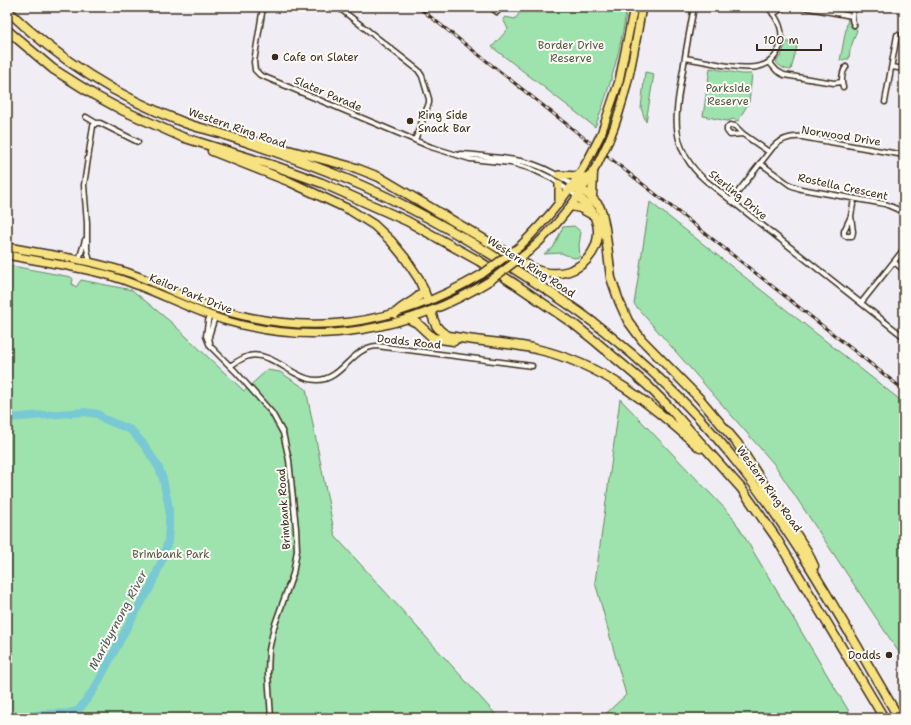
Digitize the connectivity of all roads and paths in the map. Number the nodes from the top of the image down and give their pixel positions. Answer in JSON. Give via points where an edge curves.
{"nodes":[{"id":1,"x":263,"y":7,"type":"edge"},
{"id":2,"x":338,"y":7,"type":"edge"},
{"id":3,"x":491,"y":7,"type":"edge"},
{"id":4,"x":634,"y":7,"type":"edge"},
{"id":5,"x":642,"y":7,"type":"edge"},
{"id":6,"x":694,"y":7,"type":"edge"},
{"id":7,"x":768,"y":7,"type":"edge"},
{"id":8,"x":784,"y":7,"type":"edge"},
{"id":9,"x":803,"y":7,"type":"edge"},
{"id":10,"x":854,"y":7,"type":"edge"},
{"id":11,"x":7,"y":9,"type":"edge"},
{"id":12,"x":497,"y":12,"type":"dead end"},
{"id":13,"x":774,"y":14,"type":"junction"},
{"id":14,"x":852,"y":16,"type":"junction"},
{"id":15,"x":854,"y":25,"type":"dead end"},
{"id":16,"x":7,"y":30,"type":"edge"},
{"id":17,"x":897,"y":35,"type":"dead end"},
{"id":18,"x":685,"y":58,"type":"junction"},
{"id":19,"x":769,"y":62,"type":"junction"},
{"id":20,"x":846,"y":67,"type":"dead end"},
{"id":21,"x":892,"y":67,"type":"junction"},
{"id":22,"x":904,"y":69,"type":"edge"},
{"id":23,"x":842,"y":82,"type":"junction"},
{"id":24,"x":843,"y":87,"type":"dead end"},
{"id":25,"x":885,"y":102,"type":"dead end"},
{"id":26,"x":86,"y":117,"type":"dead end"},
{"id":27,"x":96,"y":123,"type":"junction"},
{"id":28,"x":222,"y":134,"type":"junction"},
{"id":29,"x":743,"y":134,"type":"dead end"},
{"id":30,"x":182,"y":137,"type":"junction"},
{"id":31,"x":415,"y":140,"type":"junction"},
{"id":32,"x":138,"y":142,"type":"dead end"},
{"id":33,"x":768,"y":152,"type":"junction"},
{"id":34,"x":456,"y":154,"type":"junction"},
{"id":35,"x":904,"y":155,"type":"edge"},
{"id":36,"x":760,"y":163,"type":"junction"},
{"id":37,"x":592,"y":174,"type":"junction"},
{"id":38,"x":559,"y":175,"type":"junction"},
{"id":39,"x":579,"y":176,"type":"junction"},
{"id":40,"x":559,"y":184,"type":"junction"},
{"id":41,"x":576,"y":190,"type":"junction"},
{"id":42,"x":592,"y":198,"type":"junction"},
{"id":43,"x":854,"y":199,"type":"junction"},
{"id":44,"x":731,"y":201,"type":"junction"},
{"id":45,"x":559,"y":204,"type":"junction"},
{"id":46,"x":570,"y":206,"type":"junction"},
{"id":47,"x":904,"y":214,"type":"edge"},
{"id":48,"x":852,"y":216,"type":"dead end"},
{"id":49,"x":596,"y":219,"type":"junction"},
{"id":50,"x":87,"y":236,"type":"junction"},
{"id":51,"x":7,"y":247,"type":"edge"},
{"id":52,"x":904,"y":249,"type":"edge"},
{"id":53,"x":7,"y":255,"type":"edge"},
{"id":54,"x":79,"y":260,"type":"junction"},
{"id":55,"x":90,"y":262,"type":"junction"},
{"id":56,"x":894,"y":262,"type":"junction"},
{"id":57,"x":79,"y":268,"type":"junction"},
{"id":58,"x":904,"y":270,"type":"edge"},
{"id":59,"x":424,"y":290,"type":"junction"},
{"id":60,"x":428,"y":301,"type":"junction"},
{"id":61,"x":861,"y":303,"type":"junction"},
{"id":62,"x":211,"y":307,"type":"junction"},
{"id":63,"x":431,"y":311,"type":"junction"},
{"id":64,"x":395,"y":314,"type":"junction"},
{"id":65,"x":212,"y":316,"type":"junction"},
{"id":66,"x":408,"y":319,"type":"junction"},
{"id":67,"x":904,"y":337,"type":"edge"},
{"id":68,"x":501,"y":343,"type":"junction"},
{"id":69,"x":230,"y":366,"type":"junction"},
{"id":70,"x":532,"y":366,"type":"dead end"},
{"id":71,"x":726,"y":472,"type":"junction"},
{"id":72,"x":827,"y":594,"type":"junction"},
{"id":73,"x":271,"y":718,"type":"edge"},
{"id":74,"x":884,"y":718,"type":"edge"},
{"id":75,"x":899,"y":718,"type":"edge"}],
"edges":[{"from":1,"to":31,"type":"street","name":"Slater Parade","via":[[254,62],[257,73]]},
{"from":2,"to":31,"type":"street","via":[[421,73],[429,103]]},
{"from":3,"to":12,"type":"street"},
{"from":4,"to":39,"type":"main road","name":"Keilor Park Drive","bridge":true,"via":[[619,81],[601,134]]},
{"from":5,"to":37,"type":"main road","name":"Keilor Park Drive","bridge":true,"via":[[620,112]]},
{"from":6,"to":18,"type":"street","name":"Sterling Drive"},
{"from":7,"to":13,"type":"street"},
{"from":8,"to":13,"type":"street"},
{"from":9,"to":14,"type":"street"},
{"from":10,"to":14,"type":"street"},
{"from":11,"to":28,"type":"highway","name":"Western Ring Road","via":[[22,25],[86,74],[170,117]]},
{"from":13,"to":19,"type":"street","via":[[782,35],[779,50]]},
{"from":14,"to":15,"type":"street"},
{"from":16,"to":30,"type":"highway","name":"Western Ring Road","via":[[54,69],[96,96]]},
{"from":17,"to":21,"type":"street"},
{"from":18,"to":19,"type":"street","via":[[742,68],[759,67]]},
{"from":18,"to":44,"type":"street","name":"Sterling Drive","via":[[676,111],[680,143],[695,171]]},
{"from":19,"to":23,"type":"street","via":[[784,75]]},
{"from":20,"to":23,"type":"street"},
{"from":21,"to":22,"type":"street"},
{"from":21,"to":25,"type":"street"},
{"from":23,"to":24,"type":"street"},
{"from":26,"to":27,"type":"street"},
{"from":27,"to":32,"type":"street"},
{"from":27,"to":50,"type":"street","via":[[92,130],[84,177]]},
{"from":28,"to":49,"type":"highway","via":[[283,148],[379,177],[543,273],[566,273],[586,261],[593,253],[597,240]]},
{"from":28,"to":72,"type":"highway","name":"Western Ring Road","via":[[387,196],[491,254],[593,322],[658,378],[711,432],[763,496]]},
{"from":29,"to":33,"type":"street"},
{"from":30,"to":59,"type":"highway","via":[[288,181],[362,217],[400,251]]},
{"from":30,"to":71,"type":"highway","name":"Western Ring Road","via":[[275,166],[344,192],[406,221],[479,261],[575,325],[647,384]]},
{"from":31,"to":34,"type":"street","name":"Slater Parade"},
{"from":33,"to":35,"type":"street","name":"Norwood Drive","via":[[784,139],[798,137]]},
{"from":33,"to":36,"type":"street","name":"Norwood Drive"},
{"from":34,"to":38,"type":"street","name":"Slater Parade","via":[[521,160]]},
{"from":34,"to":40,"type":"street","name":"Slater Parade","via":[[470,159],[528,167]]},
{"from":36,"to":43,"type":"street","name":"Rostella Crescent","via":[[801,189]]},
{"from":36,"to":44,"type":"street","name":"Norwood Drive"},
{"from":37,"to":41,"type":"main road","name":"Keilor Park Drive"},
{"from":37,"to":42,"type":"highway"},
{"from":38,"to":39,"type":"main road"},
{"from":38,"to":41,"type":"street","name":"Slater Parade"},
{"from":39,"to":41,"type":"main road","name":"Keilor Park Drive"},
{"from":40,"to":41,"type":"street","name":"Slater Parade"},
{"from":40,"to":45,"type":"main road"},
{"from":41,"to":42,"type":"highway"},
{"from":41,"to":45,"type":"main road","name":"Keilor Park Drive"},
{"from":41,"to":46,"type":"main road","name":"Keilor Park Drive"},
{"from":41,"to":49,"type":"highway"},
{"from":42,"to":72,"type":"highway","via":[[599,206],[604,220],[611,278],[628,321],[642,340],[699,398],[737,443],[807,551]]},
{"from":43,"to":47,"type":"street","name":"Rostella Crescent","via":[[885,204]]},
{"from":43,"to":48,"type":"street"},
{"from":44,"to":61,"type":"street","name":"Sterling Drive"},
{"from":45,"to":60,"type":"main road","name":"Keilor Park Drive","bridge":true,"via":[[519,247],[482,274]]},
{"from":46,"to":49,"type":"highway","via":[[586,210]]},
{"from":46,"to":63,"type":"main road","name":"Keilor Park Drive","bridge":true,"via":[[528,252],[491,280],[467,295]]},
{"from":50,"to":54,"type":"street"},
{"from":50,"to":55,"type":"street"},
{"from":51,"to":54,"type":"main road","name":"Keilor Park Drive"},
{"from":52,"to":56,"type":"street"},
{"from":53,"to":57,"type":"main road","name":"Keilor Park Drive"},
{"from":54,"to":55,"type":"main road","name":"Keilor Park Drive"},
{"from":54,"to":57,"type":"main road","via":[[82,265]]},
{"from":55,"to":62,"type":"main road","name":"Keilor Park Drive","via":[[137,276]]},
{"from":56,"to":58,"type":"street"},
{"from":56,"to":61,"type":"street"},
{"from":57,"to":65,"type":"main road","name":"Keilor Park Drive","via":[[141,286]]},
{"from":59,"to":60,"type":"highway"},
{"from":59,"to":64,"type":"highway","via":[[419,297],[400,307]]},
{"from":60,"to":63,"type":"main road"},
{"from":60,"to":64,"type":"main road","name":"Keilor Park Drive"},
{"from":61,"to":67,"type":"street","name":"Sterling Drive"},
{"from":62,"to":64,"type":"main road","name":"Keilor Park Drive","via":[[254,319],[300,325],[364,321]]},
{"from":62,"to":65,"type":"main road"},
{"from":63,"to":66,"type":"main road","name":"Keilor Park Drive"},
{"from":63,"to":68,"type":"highway","via":[[436,326],[444,334]]},
{"from":65,"to":66,"type":"main road","name":"Keilor Park Drive","via":[[254,328],[316,333],[355,331]]},
{"from":65,"to":69,"type":"street","name":"Brimbank Road","via":[[206,336],[210,346]]},
{"from":66,"to":68,"type":"highway","via":[[416,322],[437,339]]},
{"from":68,"to":71,"type":"highway","via":[[555,354],[615,380],[654,409]]},
{"from":69,"to":70,"type":"street","name":"Dodds Road","via":[[246,357],[261,356],[305,378],[323,380],[336,374],[359,353],[374,346]]},
{"from":69,"to":73,"type":"street","name":"Brimbank Road","via":[[276,419],[283,433],[289,460],[297,550],[293,574],[270,642],[268,673]]},
{"from":71,"to":74,"type":"highway","name":"Western Ring Road","via":[[775,536]]},
{"from":72,"to":75,"type":"highway","name":"Western Ring Road"}]}
